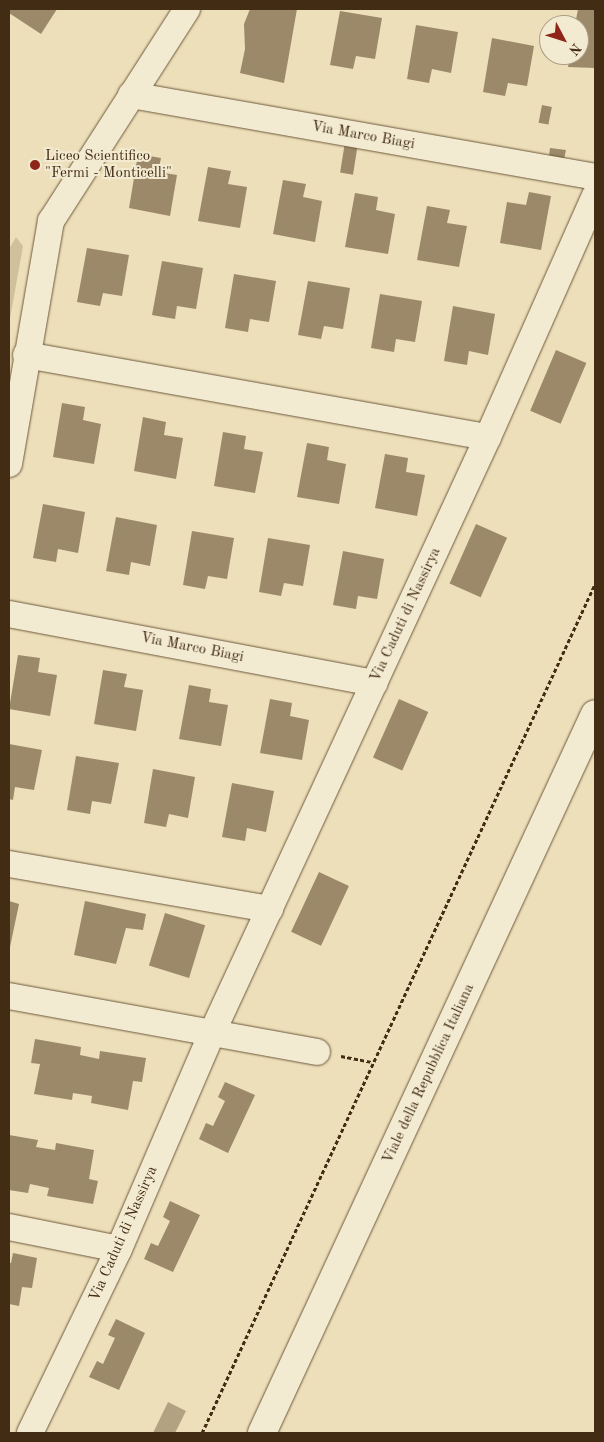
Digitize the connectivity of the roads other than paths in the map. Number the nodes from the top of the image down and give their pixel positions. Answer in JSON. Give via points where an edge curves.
{"nodes":[{"id":1,"x":187,"y":9,"type":"edge"},
{"id":2,"x":130,"y":95,"type":"junction"},
{"id":3,"x":595,"y":176,"type":"edge"},
{"id":4,"x":595,"y":196,"type":"edge"},
{"id":5,"x":26,"y":355,"type":"junction"},
{"id":6,"x":488,"y":437,"type":"junction"},
{"id":7,"x":9,"y":464,"type":"edge"},
{"id":8,"x":9,"y":614,"type":"edge"},
{"id":9,"x":375,"y":682,"type":"junction"},
{"id":10,"x":595,"y":714,"type":"edge"},
{"id":11,"x":9,"y":864,"type":"edge"},
{"id":12,"x":270,"y":909,"type":"junction"},
{"id":13,"x":9,"y":996,"type":"edge"},
{"id":14,"x":212,"y":1033,"type":"junction"},
{"id":15,"x":317,"y":1052,"type":"road end"},
{"id":16,"x":9,"y":1228,"type":"edge"},
{"id":17,"x":119,"y":1248,"type":"junction"},
{"id":18,"x":30,"y":1433,"type":"edge"},
{"id":19,"x":262,"y":1433,"type":"edge"}],
"edges":[{"from":1,"to":2,"type":"street"},
{"from":2,"to":3,"type":"street","name":"Via Marco Biagi"},
{"from":2,"to":5,"type":"street","via":[[52,221]]},
{"from":4,"to":6,"type":"street","name":"Via Caduti di Nassirya"},
{"from":5,"to":6,"type":"street"},
{"from":5,"to":7,"type":"street"},
{"from":6,"to":9,"type":"street","name":"Via Caduti di Nassirya"},
{"from":8,"to":9,"type":"street","name":"Via Marco Biagi"},
{"from":9,"to":12,"type":"street","name":"Via Caduti di Nassirya"},
{"from":10,"to":19,"type":"street","name":"Viale della Repubblica Italiana"},
{"from":11,"to":12,"type":"street"},
{"from":12,"to":14,"type":"street","name":"Via Caduti di Nassirya"},
{"from":13,"to":14,"type":"street"},
{"from":14,"to":15,"type":"street"},
{"from":14,"to":17,"type":"street","name":"Via Caduti di Nassirya"},
{"from":16,"to":17,"type":"street"},
{"from":17,"to":18,"type":"street","name":"Via Caduti di Nassirya"}]}
